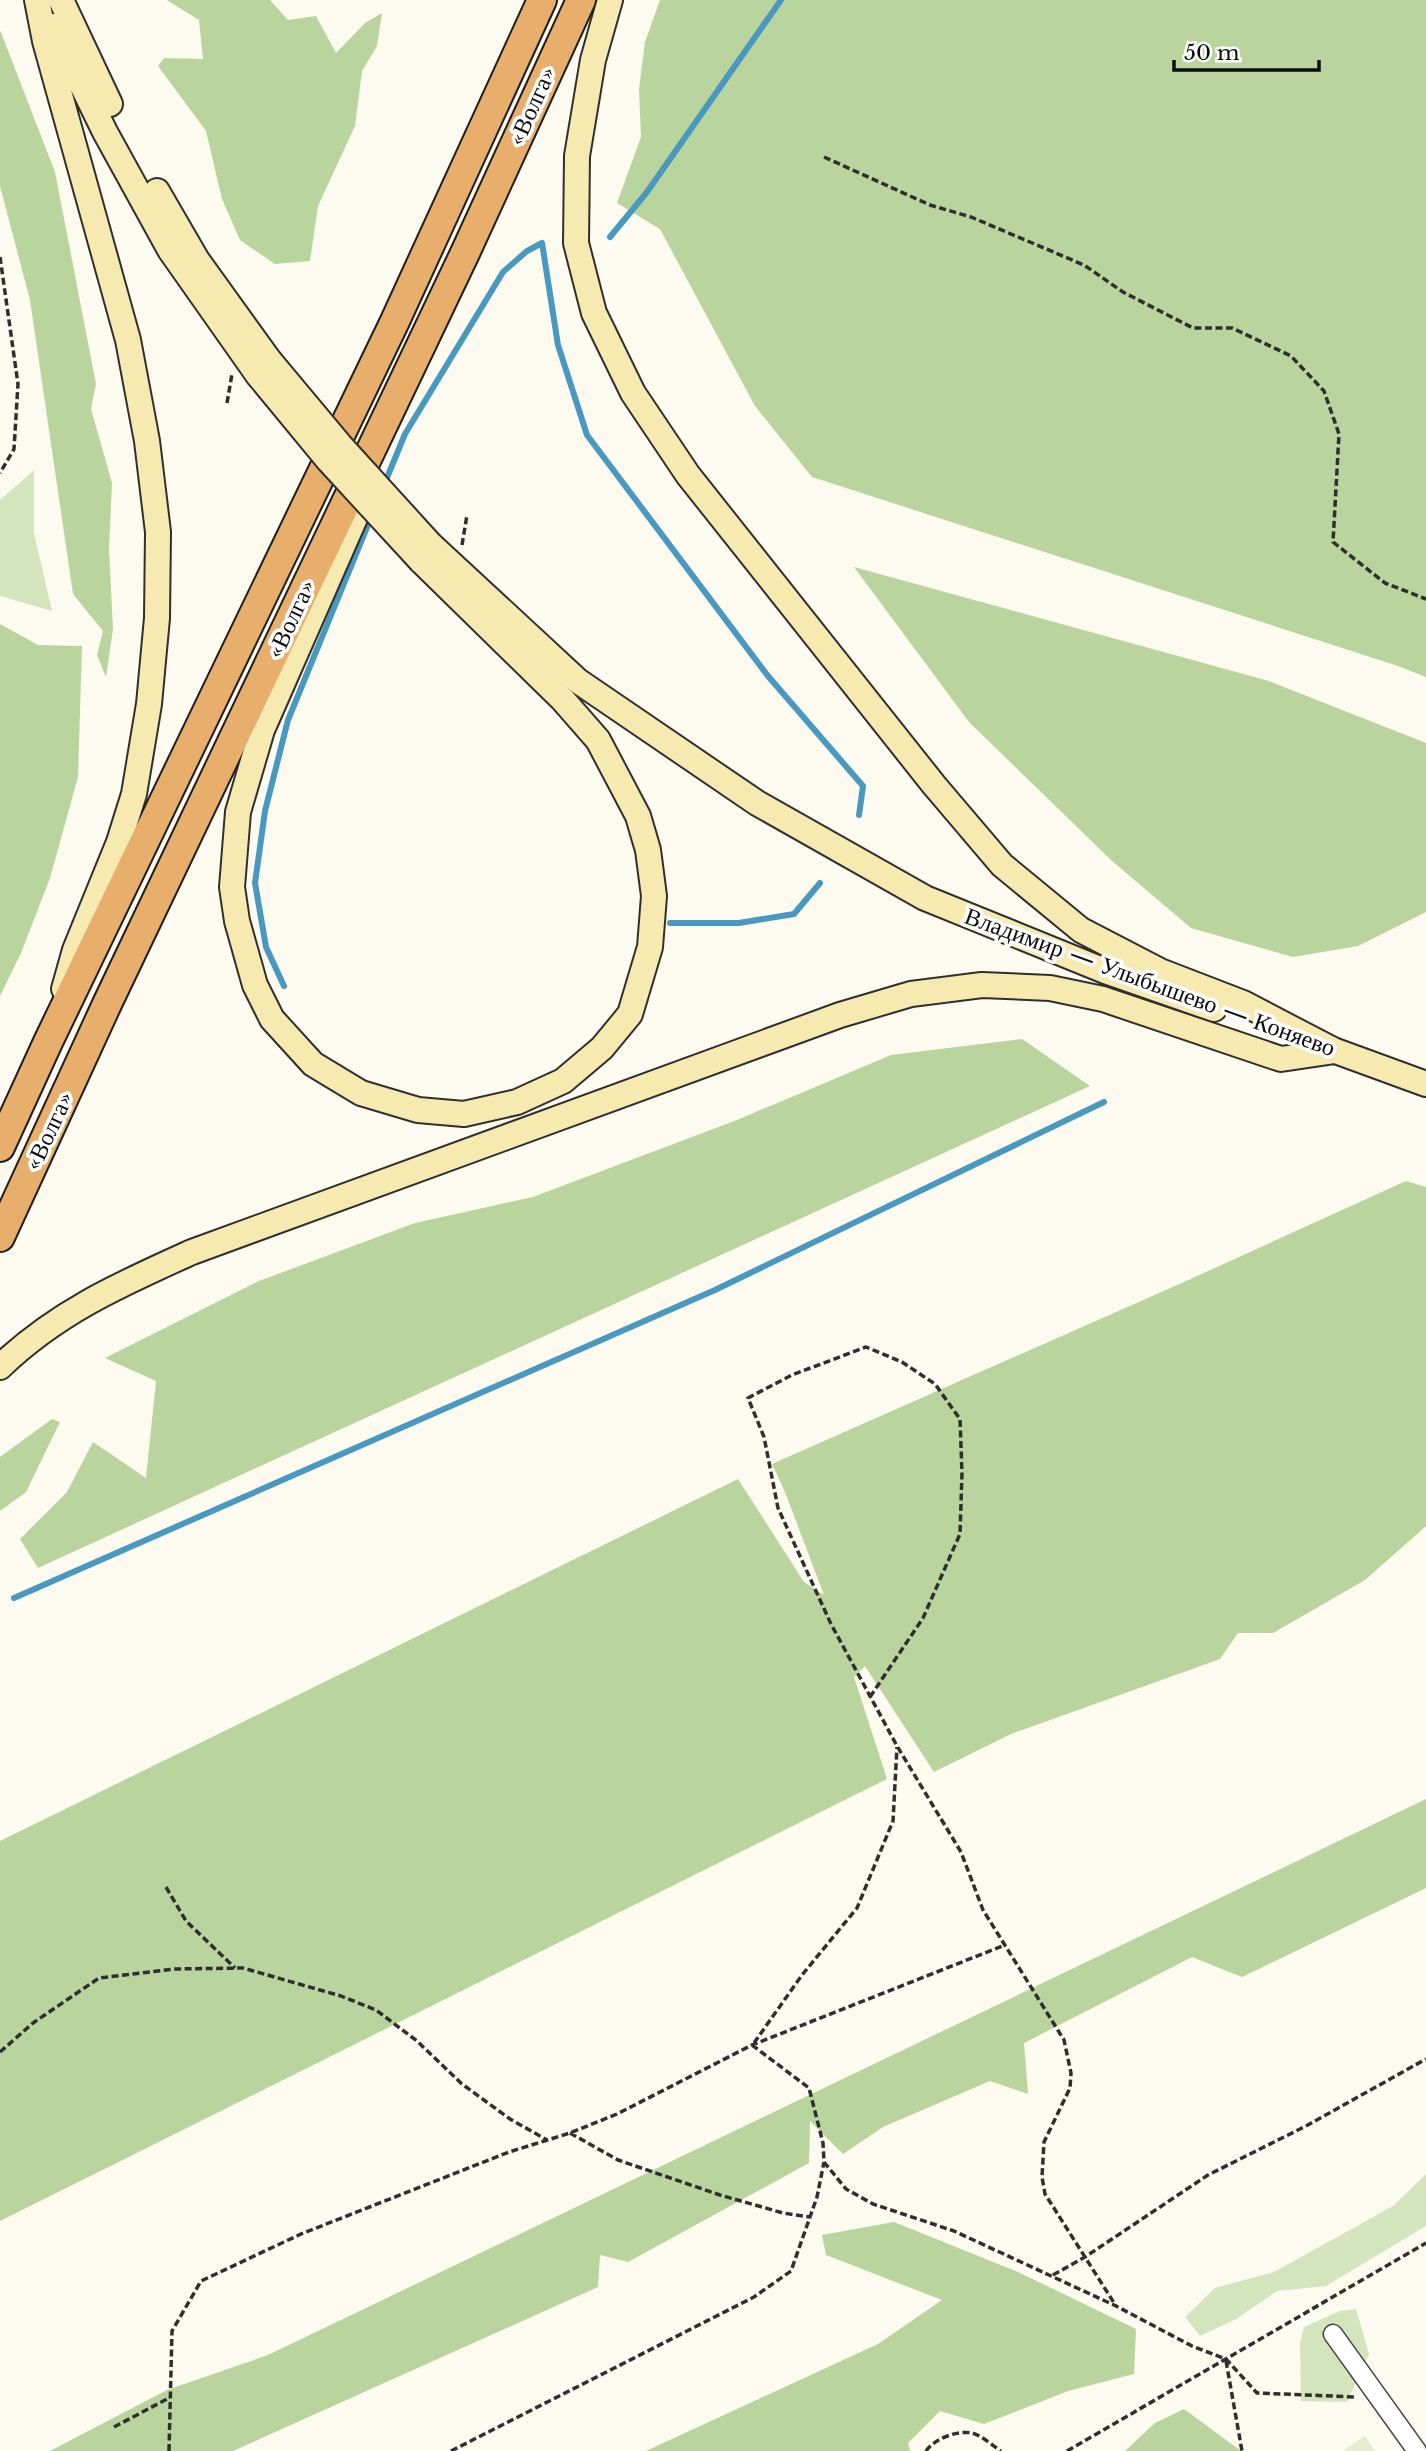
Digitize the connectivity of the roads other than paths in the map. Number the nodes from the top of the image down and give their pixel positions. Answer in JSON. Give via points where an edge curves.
{"nodes":[{"id":1,"x":38,"y":0,"type":"edge"},
{"id":2,"x":61,"y":0,"type":"edge"},
{"id":3,"x":542,"y":0,"type":"edge"},
{"id":4,"x":581,"y":0,"type":"edge"},
{"id":5,"x":610,"y":0,"type":"edge"},
{"id":6,"x":263,"y":367,"type":"junction"},
{"id":7,"x":366,"y":460,"type":"junction"},
{"id":8,"x":426,"y":552,"type":"junction"},
{"id":9,"x":48,"y":1042,"type":"junction"},
{"id":10,"x":1335,"y":1051,"type":"junction"},
{"id":11,"x":1426,"y":1084,"type":"edge"},
{"id":12,"x":0,"y":1147,"type":"edge"},
{"id":13,"x":0,"y":1237,"type":"edge"},
{"id":14,"x":0,"y":1367,"type":"edge"},
{"id":15,"x":1333,"y":2334,"type":"dead end"},
{"id":16,"x":1417,"y":2451,"type":"edge"}],
"edges":[{"from":1,"to":6,"type":"main road","via":[[170,250]]},
{"from":1,"to":9,"type":"main road","via":[[128,340],[158,532],[157,618],[134,794],[75,950]]},
{"from":2,"to":6,"type":"main road","name":"Владимир — Улыбышево — Коняево","via":[[131,148]]},
{"from":3,"to":9,"type":"highway","name":"«Волга»","via":[[395,321]]},
{"from":4,"to":7,"type":"highway","name":"«Волга»"},
{"from":5,"to":10,"type":"main road","via":[[593,60],[577,156],[576,243],[594,313],[634,393],[688,475],[1002,865],[1081,930],[1160,971],[1243,1003]]},
{"from":6,"to":8,"type":"main road","name":"Владимир — Улыбышево — Коняево","bridge":true,"via":[[340,445]]},
{"from":7,"to":8,"type":"main road","via":[[359,509],[262,730],[238,812],[232,887],[237,921],[255,985],[272,1019],[313,1064],[361,1093],[418,1110],[464,1114],[517,1102],[564,1081],[602,1048],[630,1014],[650,947],[654,896],[638,816],[598,740]]},
{"from":7,"to":13,"type":"highway","name":"«Волга»"},
{"from":8,"to":10,"type":"main road","name":"Владимир — Улыбышево — Коняево","via":[[578,681],[757,803],[913,891],[1105,971]]},
{"from":9,"to":12,"type":"highway","name":"«Волга»"},
{"from":10,"to":11,"type":"main road","name":"Владимир — Улыбышево — Коняево"},
{"from":10,"to":14,"type":"main road","via":[[1281,1059],[1103,999],[1050,988],[982,985],[911,994],[840,1015],[192,1252],[100,1295],[57,1321]]},
{"from":15,"to":16,"type":"street"}]}
